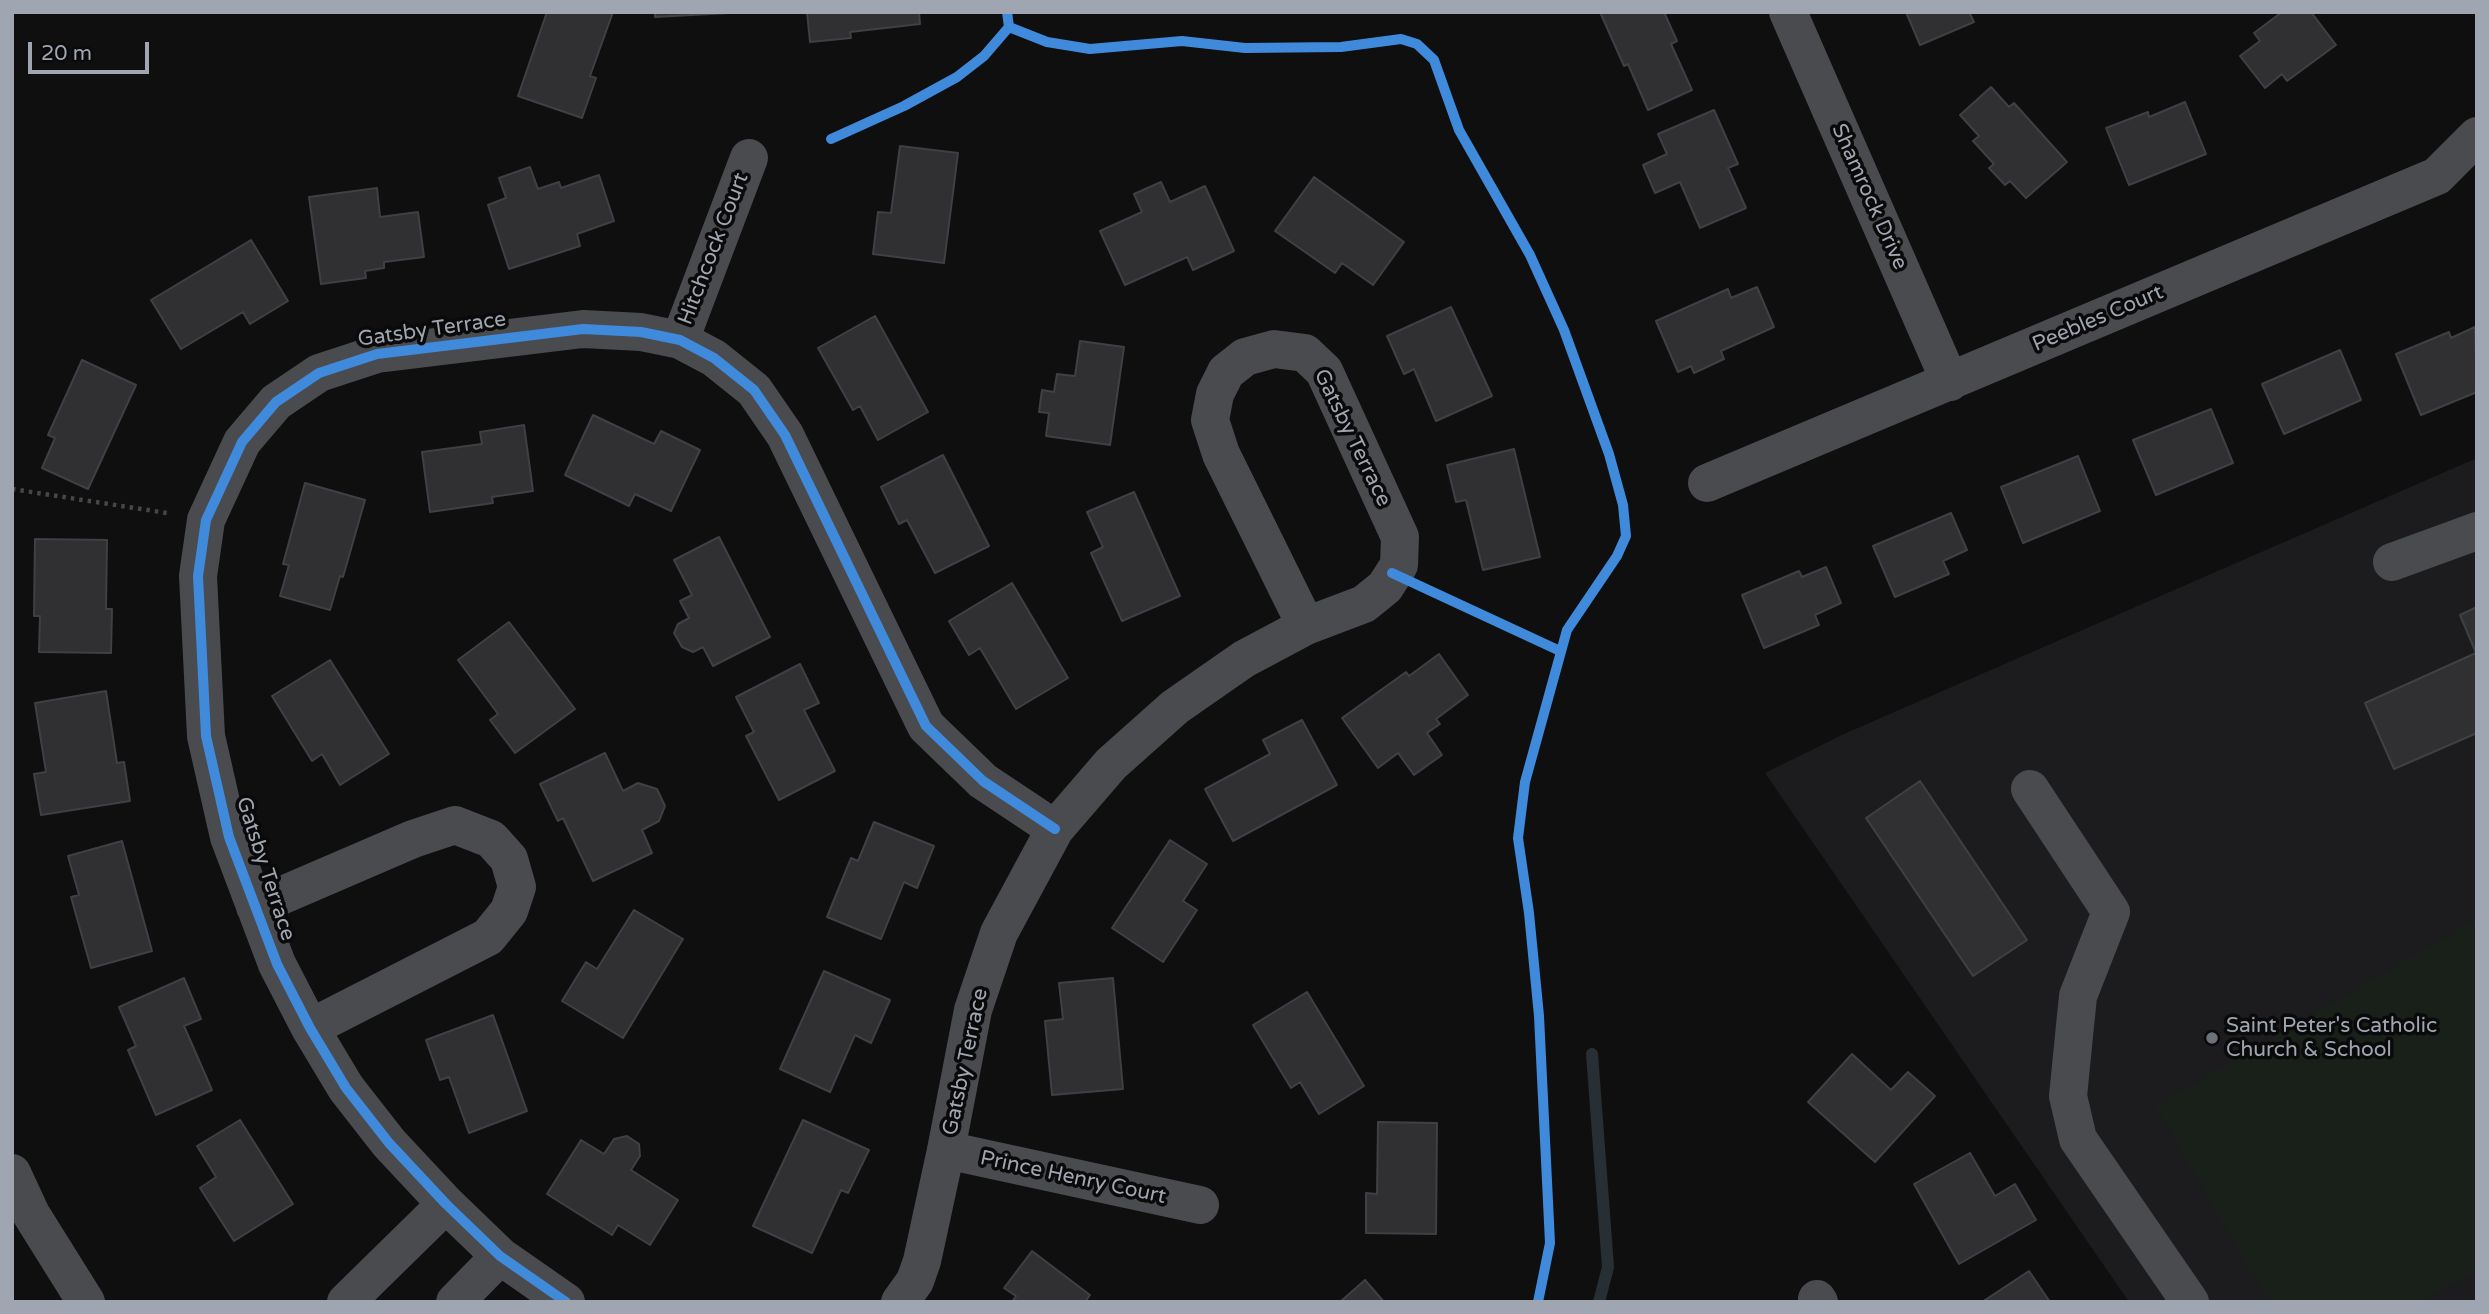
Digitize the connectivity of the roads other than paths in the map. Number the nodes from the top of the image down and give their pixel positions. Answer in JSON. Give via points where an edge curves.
{"nodes":[{"id":1,"x":1788,"y":12,"type":"edge"},
{"id":2,"x":2477,"y":136,"type":"edge"},
{"id":3,"x":749,"y":158,"type":"dead end"},
{"id":4,"x":680,"y":340,"type":"junction"},
{"id":5,"x":1950,"y":382,"type":"junction"},
{"id":6,"x":1707,"y":483,"type":"dead end"},
{"id":7,"x":2477,"y":531,"type":"edge"},
{"id":8,"x":2392,"y":562,"type":"dead end"},
{"id":9,"x":1306,"y":626,"type":"junction"},
{"id":10,"x":2030,"y":789,"type":"dead end"},
{"id":11,"x":1055,"y":829,"type":"junction"},
{"id":12,"x":256,"y":907,"type":"junction"},
{"id":13,"x":310,"y":1028,"type":"junction"},
{"id":14,"x":946,"y":1150,"type":"junction"},
{"id":15,"x":12,"y":1173,"type":"edge"},
{"id":16,"x":446,"y":1204,"type":"junction"},
{"id":17,"x":1199,"y":1205,"type":"dead end"},
{"id":18,"x":500,"y":1256,"type":"junction"},
{"id":19,"x":86,"y":1302,"type":"edge"},
{"id":20,"x":346,"y":1302,"type":"edge"},
{"id":21,"x":455,"y":1302,"type":"edge"},
{"id":22,"x":566,"y":1302,"type":"edge"},
{"id":23,"x":900,"y":1302,"type":"edge"},
{"id":24,"x":2190,"y":1302,"type":"edge"}],
"edges":[{"from":1,"to":5,"type":"street","name":"Shamrock Drive"},
{"from":2,"to":5,"type":"street","name":"Peebles Court","via":[[2437,176]]},
{"from":3,"to":4,"type":"street","name":"Hitchcock Court"},
{"from":4,"to":11,"type":"street","name":"Gatsby Terrace","via":[[714,358],[754,390],[785,435],[926,726],[983,781]]},
{"from":4,"to":12,"type":"street","name":"Gatsby Terrace","via":[[641,332],[583,329],[377,354],[319,373],[276,402],[242,442],[206,520],[198,576],[206,736],[229,837]]},
{"from":5,"to":6,"type":"street","name":"Peebles Court"},
{"from":7,"to":8,"type":"street"},
{"from":9,"to":9,"type":"street","name":"Gatsby Terrace","via":[[1221,454],[1210,420],[1226,372],[1245,357],[1275,349],[1306,353],[1324,371],[1399,537],[1399,565],[1385,587],[1364,604]]},
{"from":9,"to":11,"type":"street","name":"Gatsby Terrace","via":[[1244,659],[1175,707],[1111,764]]},
{"from":10,"to":24,"type":"street","via":[[2111,912],[2078,996],[2068,1096],[2078,1139]]},
{"from":11,"to":14,"type":"street","name":"Gatsby Terrace","via":[[999,933],[973,1010]]},
{"from":12,"to":13,"type":"street","name":"Gatsby Terrace","via":[[277,964]]},
{"from":12,"to":13,"type":"street","via":[[455,825],[491,839],[509,859],[517,887],[509,911],[488,937]]},
{"from":13,"to":16,"type":"street","name":"Gatsby Terrace","via":[[346,1088]]},
{"from":14,"to":17,"type":"street","name":"Prince Henry Court"},
{"from":14,"to":23,"type":"street","name":"Gatsby Terrace","via":[[922,1261]]},
{"from":15,"to":19,"type":"street","via":[[31,1214]]},
{"from":16,"to":18,"type":"street","name":"Gatsby Terrace"},
{"from":16,"to":20,"type":"street"},
{"from":18,"to":21,"type":"street"},
{"from":18,"to":22,"type":"street","name":"Gatsby Terrace"}]}
